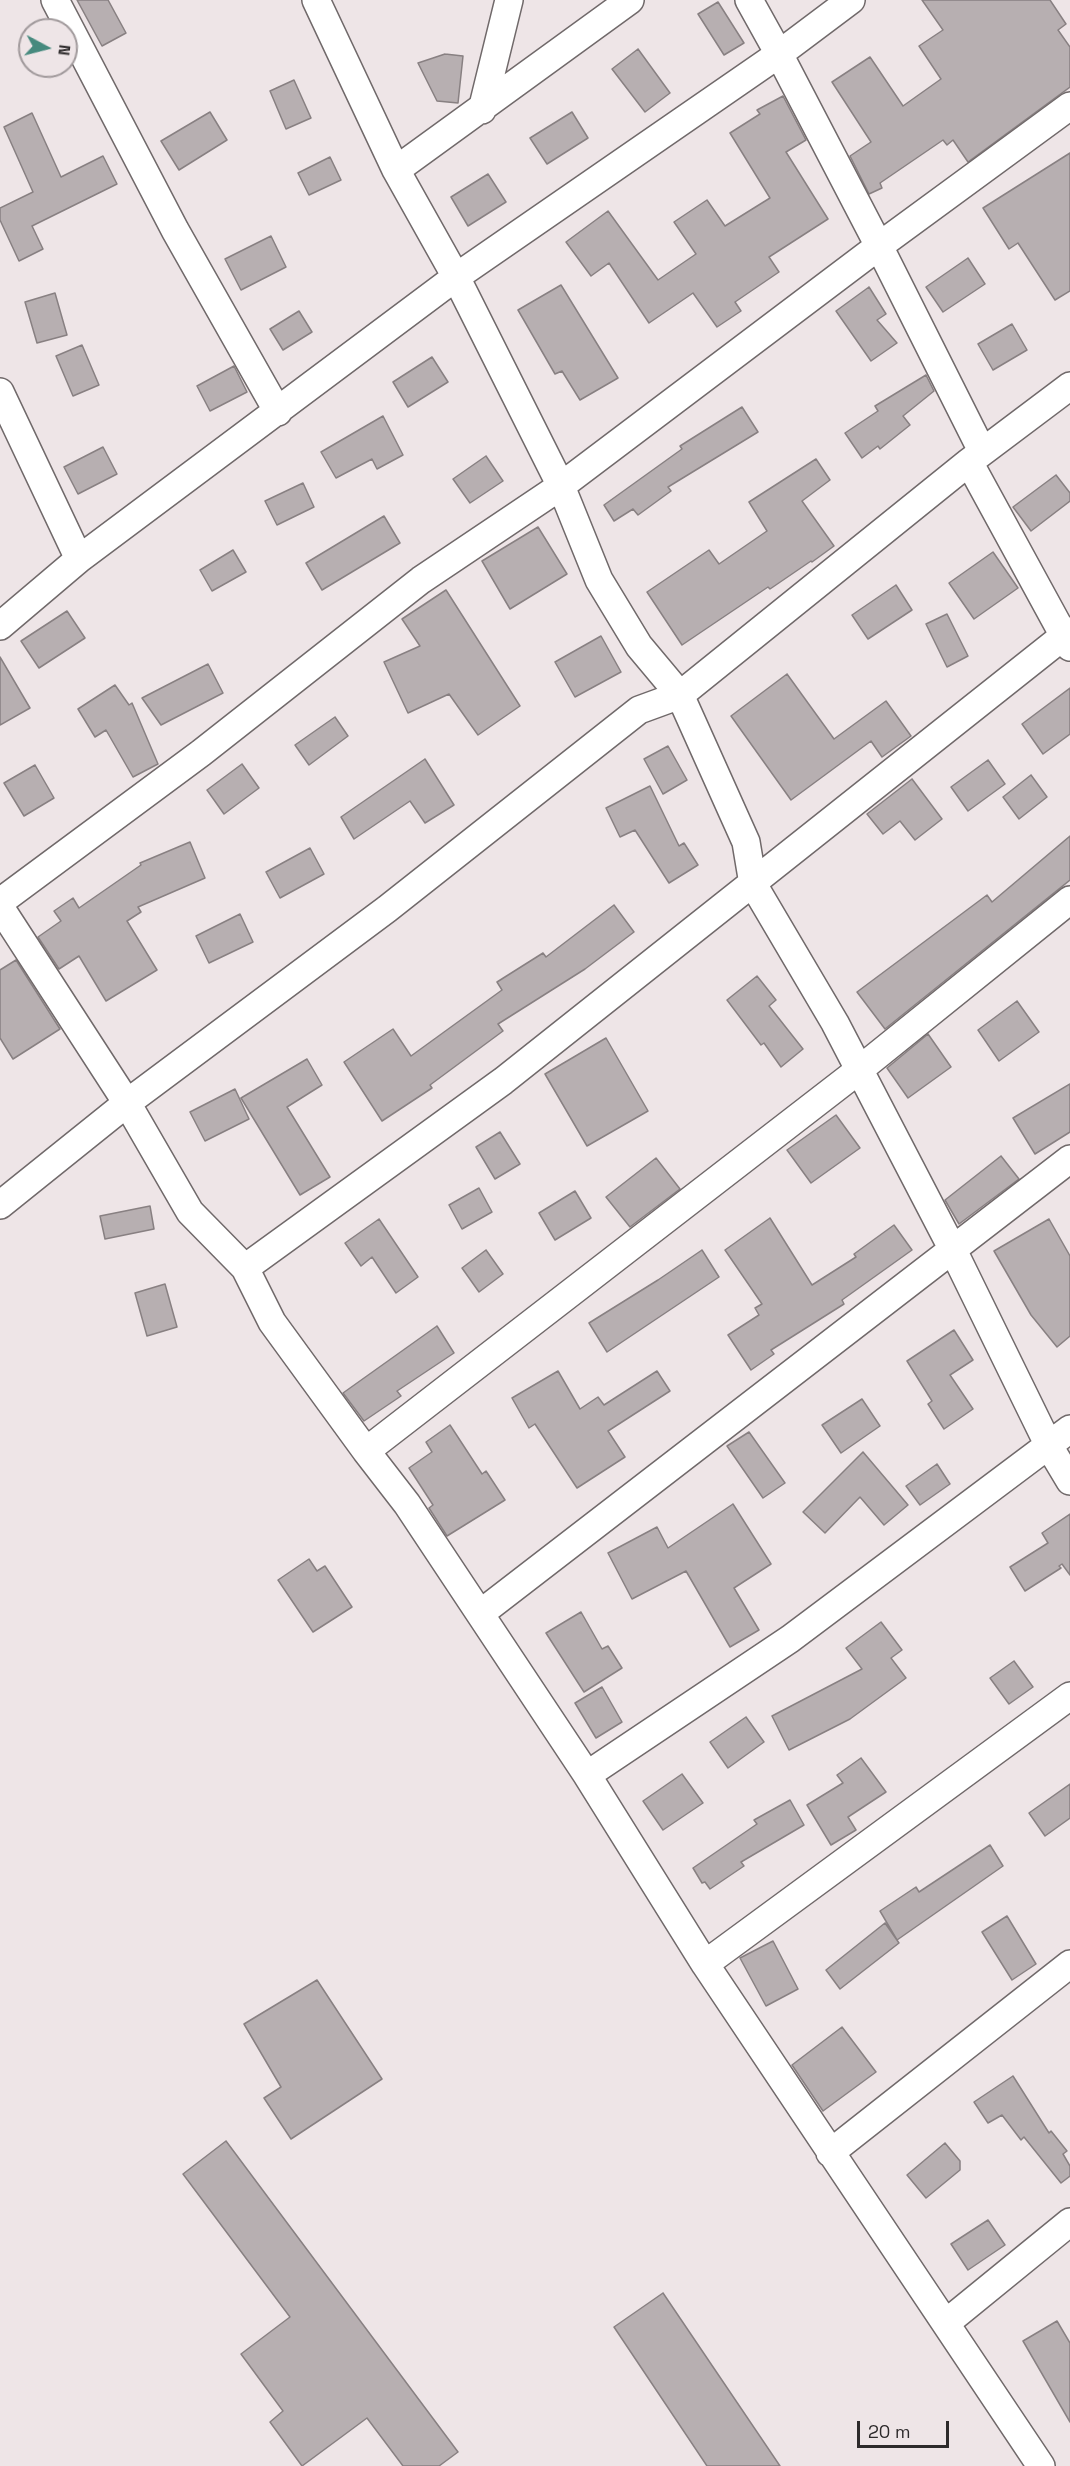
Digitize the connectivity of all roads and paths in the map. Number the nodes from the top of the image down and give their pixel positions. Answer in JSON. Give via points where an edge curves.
{"nodes":[{"id":1,"x":55,"y":0,"type":"edge"},
{"id":2,"x":316,"y":0,"type":"edge"},
{"id":3,"x":509,"y":0,"type":"edge"},
{"id":4,"x":630,"y":0,"type":"edge"},
{"id":5,"x":748,"y":0,"type":"edge"},
{"id":6,"x":851,"y":0,"type":"edge"},
{"id":7,"x":779,"y":54,"type":"junction"},
{"id":8,"x":1070,"y":106,"type":"edge"},
{"id":9,"x":482,"y":110,"type":"junction"},
{"id":10,"x":396,"y":170,"type":"junction"},
{"id":11,"x":879,"y":246,"type":"junction"},
{"id":12,"x":456,"y":277,"type":"junction"},
{"id":13,"x":1070,"y":386,"type":"edge"},
{"id":14,"x":0,"y":392,"type":"edge"},
{"id":15,"x":278,"y":412,"type":"junction"},
{"id":16,"x":976,"y":456,"type":"junction"},
{"id":17,"x":561,"y":486,"type":"junction"},
{"id":18,"x":79,"y":559,"type":"junction"},
{"id":19,"x":0,"y":626,"type":"edge"},
{"id":20,"x":1068,"y":638,"type":"edge"},
{"id":21,"x":680,"y":695,"type":"junction"},
{"id":22,"x":753,"y":884,"type":"junction"},
{"id":23,"x":1070,"y":900,"type":"edge"},
{"id":24,"x":0,"y":902,"type":"edge"},
{"id":25,"x":0,"y":906,"type":"edge"},
{"id":26,"x":859,"y":1070,"type":"junction"},
{"id":27,"x":128,"y":1103,"type":"junction"},
{"id":28,"x":1070,"y":1159,"type":"edge"},
{"id":29,"x":0,"y":1205,"type":"edge"},
{"id":30,"x":952,"y":1248,"type":"junction"},
{"id":31,"x":245,"y":1268,"type":"junction"},
{"id":32,"x":1060,"y":1438,"type":"edge"},
{"id":33,"x":366,"y":1451,"type":"junction"},
{"id":34,"x":1070,"y":1481,"type":"edge"},
{"id":35,"x":481,"y":1613,"type":"junction"},
{"id":36,"x":1070,"y":1696,"type":"edge"},
{"id":37,"x":586,"y":1775,"type":"junction"},
{"id":38,"x":705,"y":1964,"type":"junction"},
{"id":39,"x":1070,"y":1964,"type":"edge"},
{"id":40,"x":830,"y":2153,"type":"junction"},
{"id":41,"x":1070,"y":2222,"type":"edge"},
{"id":42,"x":946,"y":2323,"type":"junction"},
{"id":43,"x":1041,"y":2466,"type":"edge"}],
"edges":[{"from":1,"to":15,"type":"street","via":[[175,230]]},
{"from":2,"to":10,"type":"street"},
{"from":3,"to":9,"type":"street"},
{"from":4,"to":9,"type":"street"},
{"from":5,"to":7,"type":"street"},
{"from":6,"to":7,"type":"street"},
{"from":7,"to":11,"type":"street"},
{"from":7,"to":12,"type":"street"},
{"from":8,"to":11,"type":"street"},
{"from":9,"to":10,"type":"street"},
{"from":10,"to":12,"type":"street"},
{"from":11,"to":16,"type":"street"},
{"from":11,"to":17,"type":"street"},
{"from":12,"to":15,"type":"street"},
{"from":12,"to":17,"type":"street"},
{"from":13,"to":16,"type":"street"},
{"from":14,"to":18,"type":"street"},
{"from":15,"to":18,"type":"street"},
{"from":16,"to":20,"type":"street"},
{"from":16,"to":21,"type":"street"},
{"from":17,"to":21,"type":"street","via":[[599,580],[639,646]]},
{"from":17,"to":24,"type":"street","via":[[422,579],[201,753]]},
{"from":18,"to":19,"type":"street"},
{"from":20,"to":22,"type":"street"},
{"from":21,"to":22,"type":"street","via":[[746,842]]},
{"from":21,"to":27,"type":"street","via":[[639,710],[387,909]]},
{"from":22,"to":26,"type":"street","via":[[836,1023]]},
{"from":22,"to":31,"type":"street","via":[[503,1081]]},
{"from":23,"to":26,"type":"street"},
{"from":25,"to":27,"type":"street"},
{"from":26,"to":30,"type":"street"},
{"from":26,"to":33,"type":"street"},
{"from":27,"to":29,"type":"street"},
{"from":27,"to":31,"type":"street","via":[[190,1212]]},
{"from":28,"to":30,"type":"street"},
{"from":30,"to":32,"type":"street"},
{"from":30,"to":35,"type":"street"},
{"from":31,"to":33,"type":"street","via":[[272,1322]]},
{"from":32,"to":34,"type":"street"},
{"from":32,"to":37,"type":"street","via":[[790,1639]]},
{"from":33,"to":35,"type":"street"},
{"from":35,"to":37,"type":"street"},
{"from":36,"to":38,"type":"street"},
{"from":37,"to":38,"type":"street"},
{"from":38,"to":40,"type":"street"},
{"from":39,"to":40,"type":"street"},
{"from":40,"to":42,"type":"street"},
{"from":41,"to":42,"type":"street"},
{"from":42,"to":43,"type":"street"}]}
